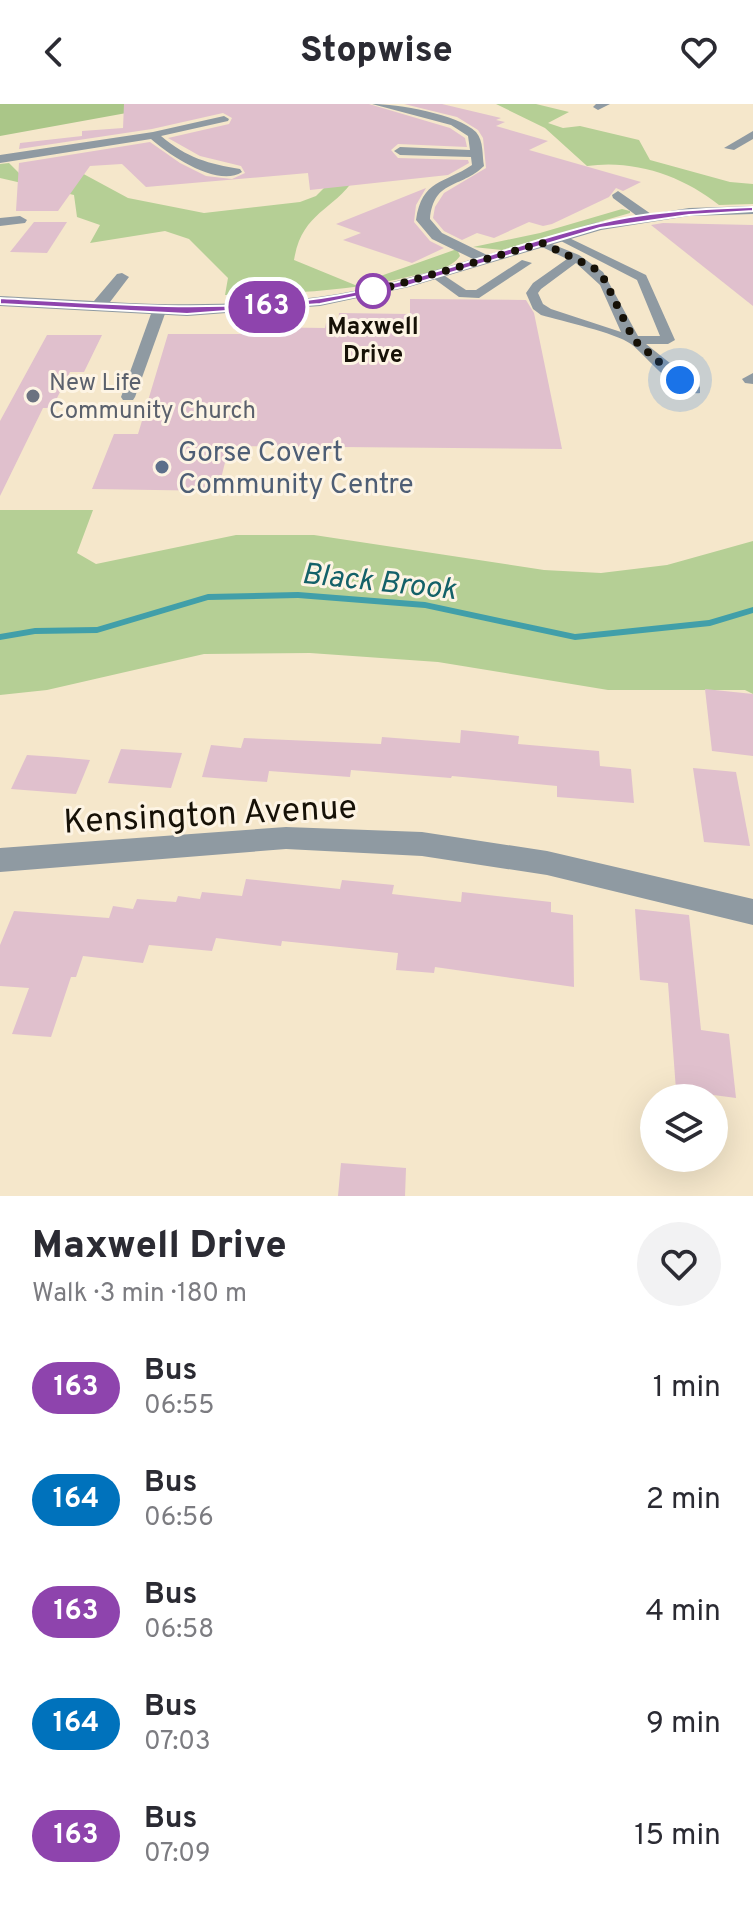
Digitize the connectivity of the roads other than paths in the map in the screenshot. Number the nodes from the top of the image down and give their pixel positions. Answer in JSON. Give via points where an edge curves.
{"nodes":[{"id":1,"x":373,"y":106,"type":"edge"},
{"id":2,"x":224,"y":119,"type":"dead end"},
{"id":3,"x":753,"y":134,"type":"edge"},
{"id":4,"x":153,"y":135,"type":"junction"},
{"id":5,"x":742,"y":144,"type":"edge"},
{"id":6,"x":400,"y":151,"type":"dead end"},
{"id":7,"x":479,"y":154,"type":"junction"},
{"id":8,"x":0,"y":159,"type":"edge"},
{"id":9,"x":236,"y":172,"type":"dead end"},
{"id":10,"x":607,"y":207,"type":"dead end"},
{"id":11,"x":753,"y":210,"type":"edge"},
{"id":12,"x":647,"y":217,"type":"junction"},
{"id":13,"x":20,"y":220,"type":"dead end"},
{"id":14,"x":0,"y":222,"type":"edge"},
{"id":15,"x":561,"y":237,"type":"junction"},
{"id":16,"x":542,"y":243,"type":"junction"},
{"id":17,"x":575,"y":258,"type":"junction"},
{"id":18,"x":487,"y":260,"type":"junction"},
{"id":19,"x":526,"y":263,"type":"dead end"},
{"id":20,"x":435,"y":275,"type":"junction"},
{"id":21,"x":122,"y":277,"type":"dead end"},
{"id":22,"x":89,"y":288,"type":"dead end"},
{"id":23,"x":111,"y":289,"type":"junction"},
{"id":24,"x":0,"y":301,"type":"edge"},
{"id":25,"x":97,"y":308,"type":"junction"},
{"id":26,"x":159,"y":311,"type":"junction"},
{"id":27,"x":634,"y":340,"type":"junction"},
{"id":28,"x":695,"y":390,"type":"dead end"},
{"id":29,"x":128,"y":397,"type":"dead end"},
{"id":30,"x":0,"y":860,"type":"edge"},
{"id":31,"x":753,"y":912,"type":"edge"}],
"edges":[{"from":1,"to":7,"type":"street","via":[[464,127]]},
{"from":2,"to":4,"type":"street"},
{"from":3,"to":5,"type":"street"},
{"from":4,"to":8,"type":"street"},
{"from":4,"to":9,"type":"street","via":[[210,176]]},
{"from":6,"to":7,"type":"street"},
{"from":7,"to":18,"type":"street","via":[[475,169],[432,191],[423,220],[437,236]]},
{"from":10,"to":12,"type":"street","via":[[623,199]]},
{"from":11,"to":12,"type":"street"},
{"from":12,"to":15,"type":"street"},
{"from":13,"to":14,"type":"street"},
{"from":15,"to":16,"type":"street"},
{"from":15,"to":27,"type":"lane","via":[[642,278],[668,340]]},
{"from":16,"to":17,"type":"lane"},
{"from":16,"to":18,"type":"street"},
{"from":17,"to":27,"type":"lane","via":[[599,272]]},
{"from":17,"to":27,"type":"lane","via":[[537,286],[532,293],[538,306]]},
{"from":18,"to":20,"type":"street"},
{"from":19,"to":20,"type":"lane","via":[[479,294],[463,294]]},
{"from":20,"to":26,"type":"street","via":[[320,301]]},
{"from":21,"to":23,"type":"street"},
{"from":22,"to":23,"type":"street"},
{"from":23,"to":25,"type":"street"},
{"from":24,"to":25,"type":"street"},
{"from":25,"to":26,"type":"street"},
{"from":26,"to":29,"type":"lane"},
{"from":27,"to":28,"type":"lane"},
{"from":30,"to":31,"type":"street","name":"Kensington Avenue","via":[[286,838],[422,844],[547,863]]}]}
